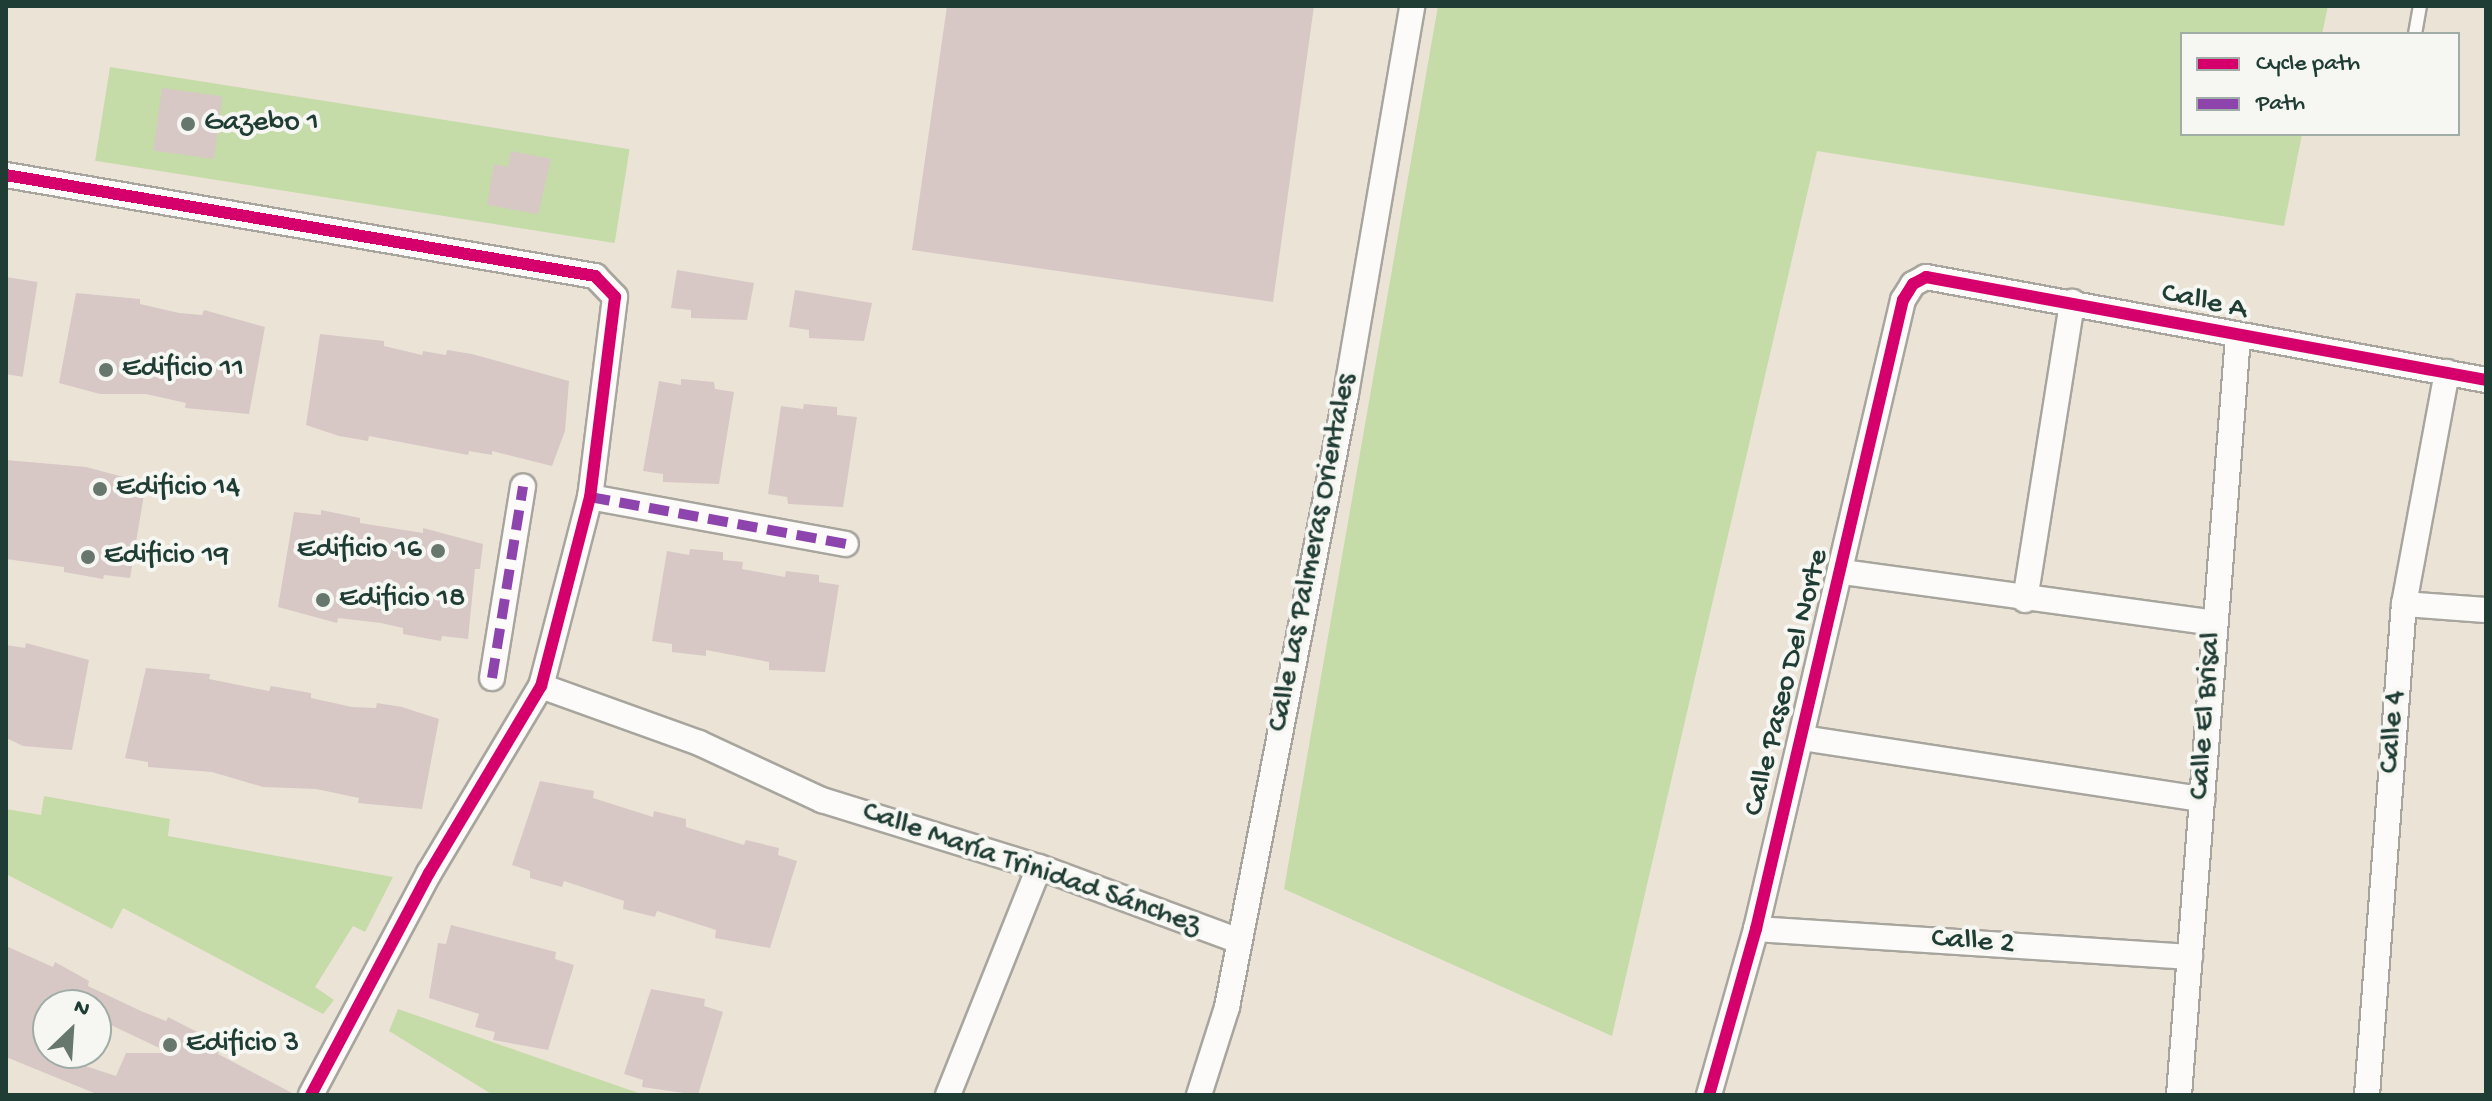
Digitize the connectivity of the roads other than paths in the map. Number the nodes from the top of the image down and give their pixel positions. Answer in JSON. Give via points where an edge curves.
{"nodes":[{"id":1,"x":1412,"y":6,"type":"edge"},
{"id":2,"x":2420,"y":6,"type":"edge"},
{"id":3,"x":2415,"y":32,"type":"edge"},
{"id":4,"x":6,"y":175,"type":"edge"},
{"id":5,"x":1913,"y":284,"type":"joint"},
{"id":6,"x":2072,"y":302,"type":"junction"},
{"id":7,"x":2238,"y":337,"type":"junction"},
{"id":8,"x":2447,"y":372,"type":"junction"},
{"id":9,"x":2486,"y":380,"type":"edge"},
{"id":10,"x":523,"y":486,"type":"dead end"},
{"id":11,"x":590,"y":497,"type":"junction"},
{"id":12,"x":846,"y":544,"type":"dead end"},
{"id":13,"x":1843,"y":572,"type":"junction"},
{"id":14,"x":2025,"y":600,"type":"junction"},
{"id":15,"x":2404,"y":604,"type":"junction"},
{"id":16,"x":2486,"y":610,"type":"edge"},
{"id":17,"x":2213,"y":623,"type":"junction"},
{"id":18,"x":492,"y":678,"type":"dead end"},
{"id":19,"x":541,"y":686,"type":"junction"},
{"id":20,"x":1802,"y":738,"type":"junction"},
{"id":21,"x":2202,"y":799,"type":"junction"},
{"id":22,"x":1039,"y":867,"type":"junction"},
{"id":23,"x":1756,"y":929,"type":"junction"},
{"id":24,"x":1239,"y":941,"type":"junction"},
{"id":25,"x":2190,"y":957,"type":"junction"},
{"id":26,"x":311,"y":1095,"type":"edge"},
{"id":27,"x":948,"y":1095,"type":"edge"},
{"id":28,"x":1199,"y":1095,"type":"edge"},
{"id":29,"x":1709,"y":1095,"type":"edge"},
{"id":30,"x":2179,"y":1095,"type":"edge"},
{"id":31,"x":2367,"y":1095,"type":"edge"}],
"edges":[{"from":1,"to":24,"type":"street","name":"Calle Las Palmeras Orientales","via":[[1346,394]]},
{"from":2,"to":3,"type":"lane"},
{"from":4,"to":11,"type":"street","via":[[595,276],[615,297]]},
{"from":5,"to":6,"type":"street","name":"Calle A","via":[[1926,277]]},
{"from":5,"to":13,"type":"street","name":"Calle Paseo Del Norte","via":[[1903,300]]},
{"from":6,"to":7,"type":"street","name":"Calle A"},
{"from":6,"to":14,"type":"street"},
{"from":7,"to":8,"type":"street","name":"Calle A"},
{"from":7,"to":17,"type":"street","name":"Calle El Brisal"},
{"from":8,"to":9,"type":"street","name":"Calle A"},
{"from":8,"to":15,"type":"street","name":"Calle 4"},
{"from":10,"to":18,"type":"street"},
{"from":11,"to":12,"type":"street"},
{"from":11,"to":19,"type":"street"},
{"from":13,"to":14,"type":"street"},
{"from":13,"to":20,"type":"street","name":"Calle Paseo Del Norte"},
{"from":14,"to":17,"type":"street"},
{"from":15,"to":16,"type":"street"},
{"from":15,"to":31,"type":"street","name":"Calle 4"},
{"from":17,"to":21,"type":"street","name":"Calle El Brisal"},
{"from":19,"to":22,"type":"street","name":"Calle María Trinidad Sánchez","via":[[699,743],[822,800]]},
{"from":19,"to":26,"type":"street","via":[[429,873]]},
{"from":20,"to":21,"type":"street"},
{"from":20,"to":23,"type":"street","name":"Calle Paseo Del Norte"},
{"from":21,"to":25,"type":"street","name":"Calle El Brisal"},
{"from":22,"to":24,"type":"street","name":"Calle María Trinidad Sánchez"},
{"from":22,"to":27,"type":"street"},
{"from":23,"to":25,"type":"street","name":"Calle 2"},
{"from":23,"to":29,"type":"street","name":"Calle Paseo Del Norte"},
{"from":24,"to":28,"type":"street","name":"Calle Las Palmeras Orientales","via":[[1227,1007]]},
{"from":25,"to":30,"type":"street","name":"Calle El Brisal"}]}
